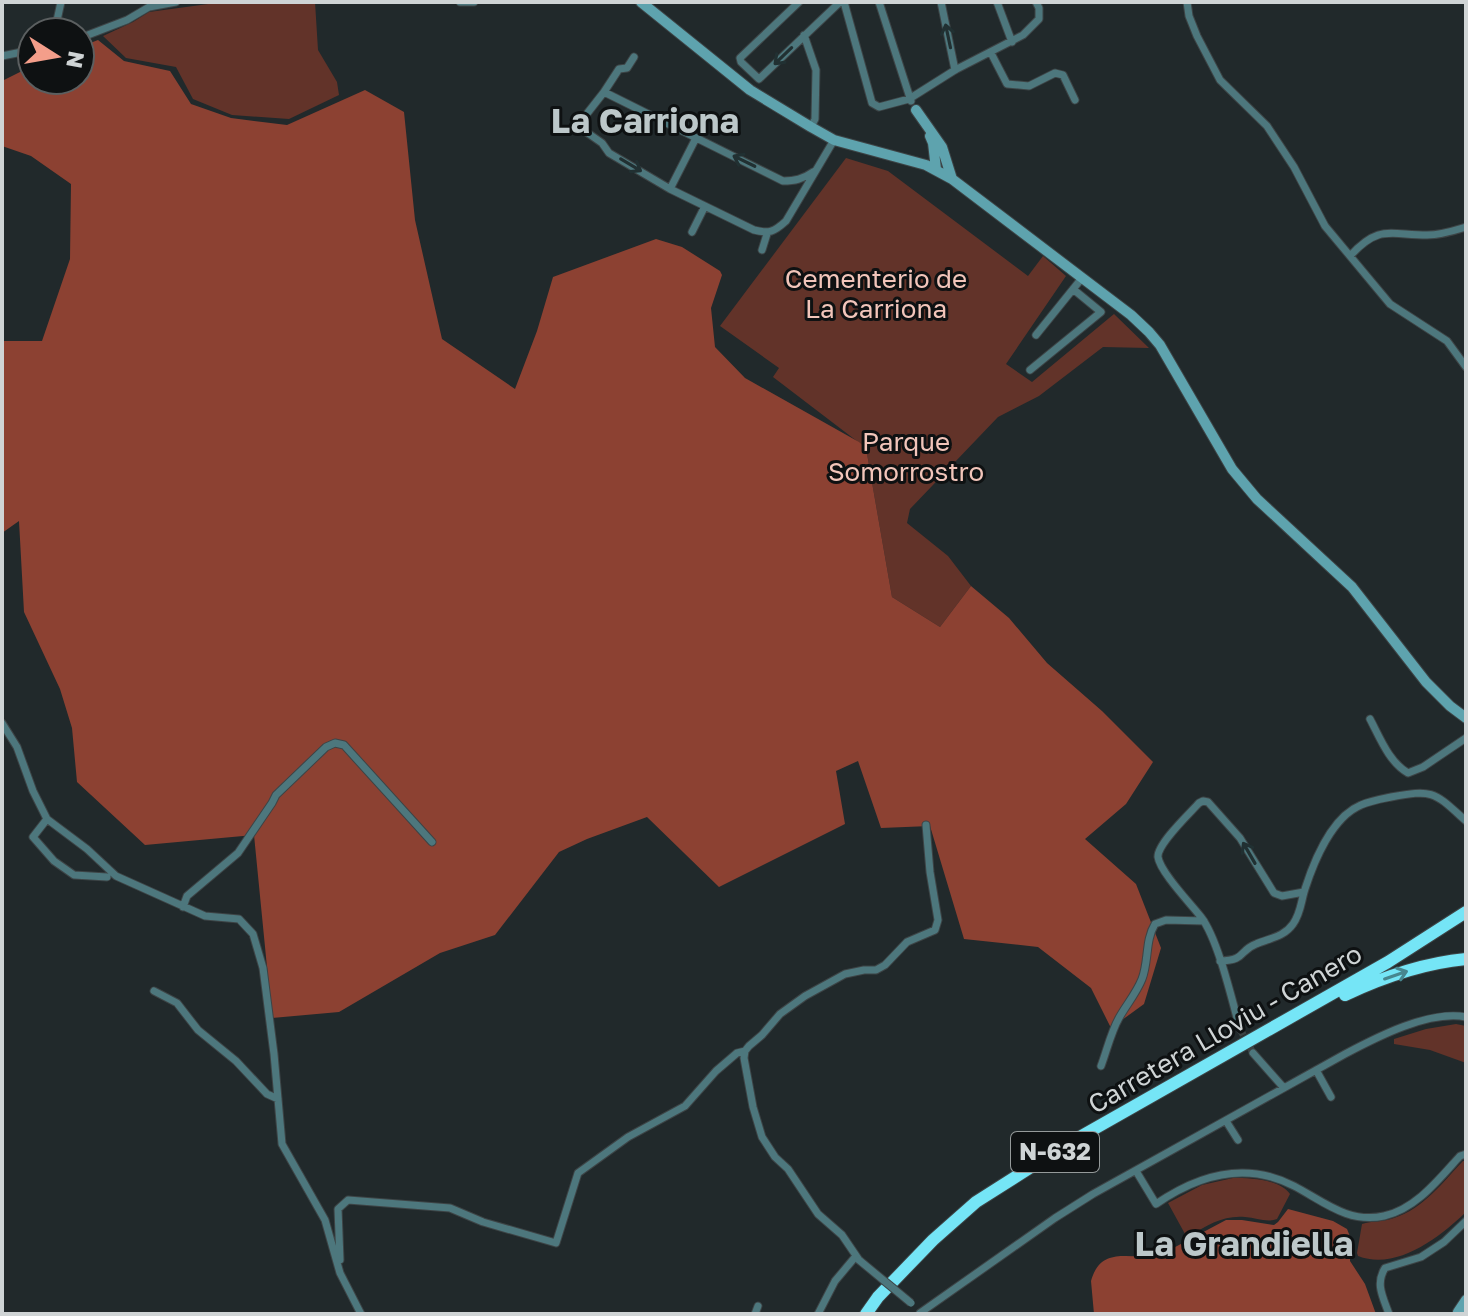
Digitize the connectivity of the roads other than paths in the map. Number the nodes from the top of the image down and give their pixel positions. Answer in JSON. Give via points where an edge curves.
{"nodes":[{"id":1,"x":176,"y":2,"type":"edge"},
{"id":2,"x":460,"y":2,"type":"edge"},
{"id":3,"x":474,"y":2,"type":"edge"},
{"id":4,"x":641,"y":2,"type":"edge"},
{"id":5,"x":799,"y":2,"type":"edge"},
{"id":6,"x":842,"y":2,"type":"edge"},
{"id":7,"x":879,"y":2,"type":"edge"},
{"id":8,"x":941,"y":2,"type":"edge"},
{"id":9,"x":997,"y":2,"type":"edge"},
{"id":10,"x":1036,"y":2,"type":"edge"},
{"id":11,"x":1187,"y":2,"type":"edge"},
{"id":12,"x":96,"y":32,"type":"edge"},
{"id":13,"x":804,"y":35,"type":"junction"},
{"id":14,"x":1012,"y":42,"type":"junction"},
{"id":15,"x":991,"y":53,"type":"junction"},
{"id":16,"x":634,"y":57,"type":"dead end"},
{"id":17,"x":955,"y":70,"type":"junction"},
{"id":18,"x":759,"y":79,"type":"junction"},
{"id":19,"x":750,"y":90,"type":"junction"},
{"id":20,"x":604,"y":92,"type":"junction"},
{"id":21,"x":909,"y":99,"type":"junction"},
{"id":22,"x":1075,"y":100,"type":"dead end"},
{"id":23,"x":916,"y":110,"type":"junction"},
{"id":24,"x":811,"y":127,"type":"junction"},
{"id":25,"x":696,"y":138,"type":"junction"},
{"id":26,"x":834,"y":140,"type":"junction"},
{"id":27,"x":936,"y":169,"type":"junction"},
{"id":28,"x":815,"y":171,"type":"junction"},
{"id":29,"x":952,"y":179,"type":"junction"},
{"id":30,"x":670,"y":189,"type":"junction"},
{"id":31,"x":705,"y":206,"type":"junction"},
{"id":32,"x":1466,"y":227,"type":"edge"},
{"id":33,"x":692,"y":232,"type":"dead end"},
{"id":34,"x":767,"y":234,"type":"junction"},
{"id":35,"x":762,"y":250,"type":"dead end"},
{"id":36,"x":1350,"y":256,"type":"junction"},
{"id":37,"x":1082,"y":278,"type":"junction"},
{"id":38,"x":1073,"y":289,"type":"junction"},
{"id":39,"x":1036,"y":335,"type":"dead end"},
{"id":40,"x":1466,"y":367,"type":"edge"},
{"id":41,"x":1030,"y":370,"type":"dead end"},
{"id":42,"x":1442,"y":698,"type":"junction"},
{"id":43,"x":1466,"y":706,"type":"edge"},
{"id":44,"x":1466,"y":718,"type":"edge"},
{"id":45,"x":1370,"y":719,"type":"dead end"},
{"id":46,"x":2,"y":723,"type":"edge"},
{"id":47,"x":1466,"y":738,"type":"edge"},
{"id":48,"x":47,"y":819,"type":"junction"},
{"id":49,"x":1466,"y":821,"type":"edge"},
{"id":50,"x":926,"y":825,"type":"dead end"},
{"id":51,"x":432,"y":842,"type":"dead end"},
{"id":52,"x":107,"y":877,"type":"dead end"},
{"id":53,"x":1304,"y":892,"type":"junction"},
{"id":54,"x":1466,"y":905,"type":"edge"},
{"id":55,"x":183,"y":907,"type":"junction"},
{"id":56,"x":1466,"y":912,"type":"edge"},
{"id":57,"x":1204,"y":921,"type":"junction"},
{"id":58,"x":1445,"y":926,"type":"junction"},
{"id":59,"x":1466,"y":959,"type":"edge"},
{"id":60,"x":1220,"y":961,"type":"junction"},
{"id":61,"x":154,"y":991,"type":"dead end"},
{"id":62,"x":1466,"y":1017,"type":"edge"},
{"id":63,"x":1273,"y":1028,"type":"junction"},
{"id":64,"x":1240,"y":1029,"type":"tunnel mouth"},
{"id":65,"x":745,"y":1051,"type":"junction"},
{"id":66,"x":1253,"y":1053,"type":"tunnel mouth"},
{"id":67,"x":1101,"y":1066,"type":"dead end"},
{"id":68,"x":1316,"y":1070,"type":"junction"},
{"id":69,"x":1284,"y":1088,"type":"junction"},
{"id":70,"x":1331,"y":1097,"type":"dead end"},
{"id":71,"x":278,"y":1099,"type":"junction"},
{"id":72,"x":1226,"y":1121,"type":"junction"},
{"id":73,"x":1238,"y":1140,"type":"dead end"},
{"id":74,"x":1466,"y":1154,"type":"edge"},
{"id":75,"x":1136,"y":1171,"type":"junction"},
{"id":76,"x":1466,"y":1221,"type":"edge"},
{"id":77,"x":858,"y":1258,"type":"junction"},
{"id":78,"x":340,"y":1273,"type":"junction"},
{"id":79,"x":1466,"y":1300,"type":"edge"},
{"id":80,"x":1459,"y":1312,"type":"edge"},
{"id":81,"x":361,"y":1314,"type":"edge"},
{"id":82,"x":818,"y":1314,"type":"edge"},
{"id":83,"x":866,"y":1314,"type":"edge"},
{"id":84,"x":920,"y":1314,"type":"edge"},
{"id":85,"x":1389,"y":1314,"type":"edge"}],
"edges":[{"from":1,"to":12,"type":"street","via":[[149,7]]},
{"from":2,"to":3,"type":"street"},
{"from":4,"to":19,"type":"main road"},
{"from":5,"to":18,"type":"street","via":[[740,58]]},
{"from":6,"to":13,"type":"street"},
{"from":6,"to":21,"type":"street","via":[[872,103],[879,107]]},
{"from":7,"to":21,"type":"street"},
{"from":17,"to":8,"type":"street","one_way":true},
{"from":9,"to":14,"type":"street"},
{"from":10,"to":14,"type":"street","via":[[1039,19]]},
{"from":11,"to":36,"type":"street","via":[[1197,36],[1220,80],[1267,126],[1325,226]]},
{"from":13,"to":18,"type":"street","one_way":true},
{"from":13,"to":24,"type":"street","via":[[816,70]]},
{"from":14,"to":15,"type":"street"},
{"from":15,"to":17,"type":"street"},
{"from":15,"to":22,"type":"street","via":[[1007,84],[1029,86],[1055,73],[1063,75]]},
{"from":16,"to":20,"type":"street"},
{"from":17,"to":21,"type":"street"},
{"from":18,"to":19,"type":"street"},
{"from":19,"to":24,"type":"main road"},
{"from":20,"to":25,"type":"street"},
{"from":20,"to":30,"type":"street","one_way":true,"via":[[582,120],[582,129],[609,153]]},
{"from":21,"to":23,"type":"street"},
{"from":23,"to":27,"type":"main road","via":[[933,143]]},
{"from":23,"to":29,"type":"main road","via":[[942,147]]},
{"from":24,"to":26,"type":"main road"},
{"from":28,"to":25,"type":"street","one_way":true,"via":[[783,181]]},
{"from":25,"to":30,"type":"street"},
{"from":26,"to":27,"type":"main road"},
{"from":26,"to":28,"type":"street"},
{"from":27,"to":29,"type":"main road"},
{"from":28,"to":34,"type":"street","via":[[786,221]]},
{"from":29,"to":37,"type":"main road"},
{"from":30,"to":31,"type":"street"},
{"from":31,"to":33,"type":"street"},
{"from":31,"to":34,"type":"street"},
{"from":32,"to":36,"type":"street","via":[[1444,234],[1382,233]]},
{"from":34,"to":35,"type":"street"},
{"from":36,"to":40,"type":"street","via":[[1390,304],[1447,341]]},
{"from":37,"to":38,"type":"street"},
{"from":37,"to":42,"type":"main road","via":[[1149,332],[1232,469],[1352,587]]},
{"from":38,"to":39,"type":"street"},
{"from":38,"to":41,"type":"street","via":[[1101,312]]},
{"from":42,"to":43,"type":"main road"},
{"from":42,"to":44,"type":"main road"},
{"from":45,"to":47,"type":"street","via":[[1393,759],[1408,773]]},
{"from":46,"to":48,"type":"street"},
{"from":48,"to":52,"type":"street","via":[[33,837],[54,861],[74,875]]},
{"from":48,"to":55,"type":"street","via":[[116,876]]},
{"from":49,"to":53,"type":"street","via":[[1434,794],[1360,805],[1331,831]]},
{"from":50,"to":65,"type":"street","via":[[935,930],[907,942],[876,970],[845,974],[805,996]]},
{"from":51,"to":55,"type":"street","via":[[344,745],[335,743],[276,795],[238,853],[187,896]]},
{"from":53,"to":57,"type":"street","one_way":true,"via":[[1274,893],[1240,838],[1203,801],[1160,847],[1158,857]]},
{"from":53,"to":60,"type":"street","via":[[1293,925],[1279,937],[1256,944],[1232,961]]},
{"from":54,"to":58,"type":"highway"},
{"from":55,"to":71,"type":"street","via":[[205,916],[239,919],[253,934],[263,968]]},
{"from":56,"to":58,"type":"highway","name":"Carretera Lloviu - Canero","number":"N-632"},
{"from":57,"to":60,"type":"street"},
{"from":57,"to":67,"type":"street","via":[[1155,924],[1141,981],[1118,1019]]},
{"from":58,"to":63,"type":"highway","name":"Carretera Lloviu - Canero","number":"N-632"},
{"from":63,"to":59,"type":"highway","one_way":true,"via":[[1403,972]]},
{"from":60,"to":64,"type":"street"},
{"from":61,"to":71,"type":"street","via":[[177,1003],[198,1030]]},
{"from":62,"to":68,"type":"street","via":[[1426,1020],[1379,1035]]},
{"from":63,"to":83,"type":"highway","name":"Carretera Lloviu - Canero","number":"N-632","via":[[976,1202],[933,1240]]},
{"from":65,"to":77,"type":"street","via":[[762,1137]]},
{"from":65,"to":78,"type":"street","via":[[716,1071],[685,1106],[578,1173],[556,1243],[450,1208],[348,1200],[338,1209]]},
{"from":66,"to":69,"type":"street"},
{"from":68,"to":69,"type":"street"},
{"from":68,"to":70,"type":"street"},
{"from":69,"to":72,"type":"street"},
{"from":71,"to":78,"type":"street","via":[[282,1144],[325,1220]]},
{"from":72,"to":73,"type":"street"},
{"from":72,"to":75,"type":"street"},
{"from":74,"to":75,"type":"street","via":[[1409,1206],[1374,1217],[1348,1215],[1273,1177],[1247,1173],[1191,1183],[1156,1204]]},
{"from":75,"to":84,"type":"street","via":[[1055,1218]]},
{"from":76,"to":85,"type":"street","via":[[1421,1257],[1385,1268],[1379,1286]]},
{"from":77,"to":82,"type":"street","via":[[835,1281]]},
{"from":77,"to":84,"type":"street","bridge":true},
{"from":78,"to":81,"type":"street"},
{"from":79,"to":80,"type":"main road"}]}
